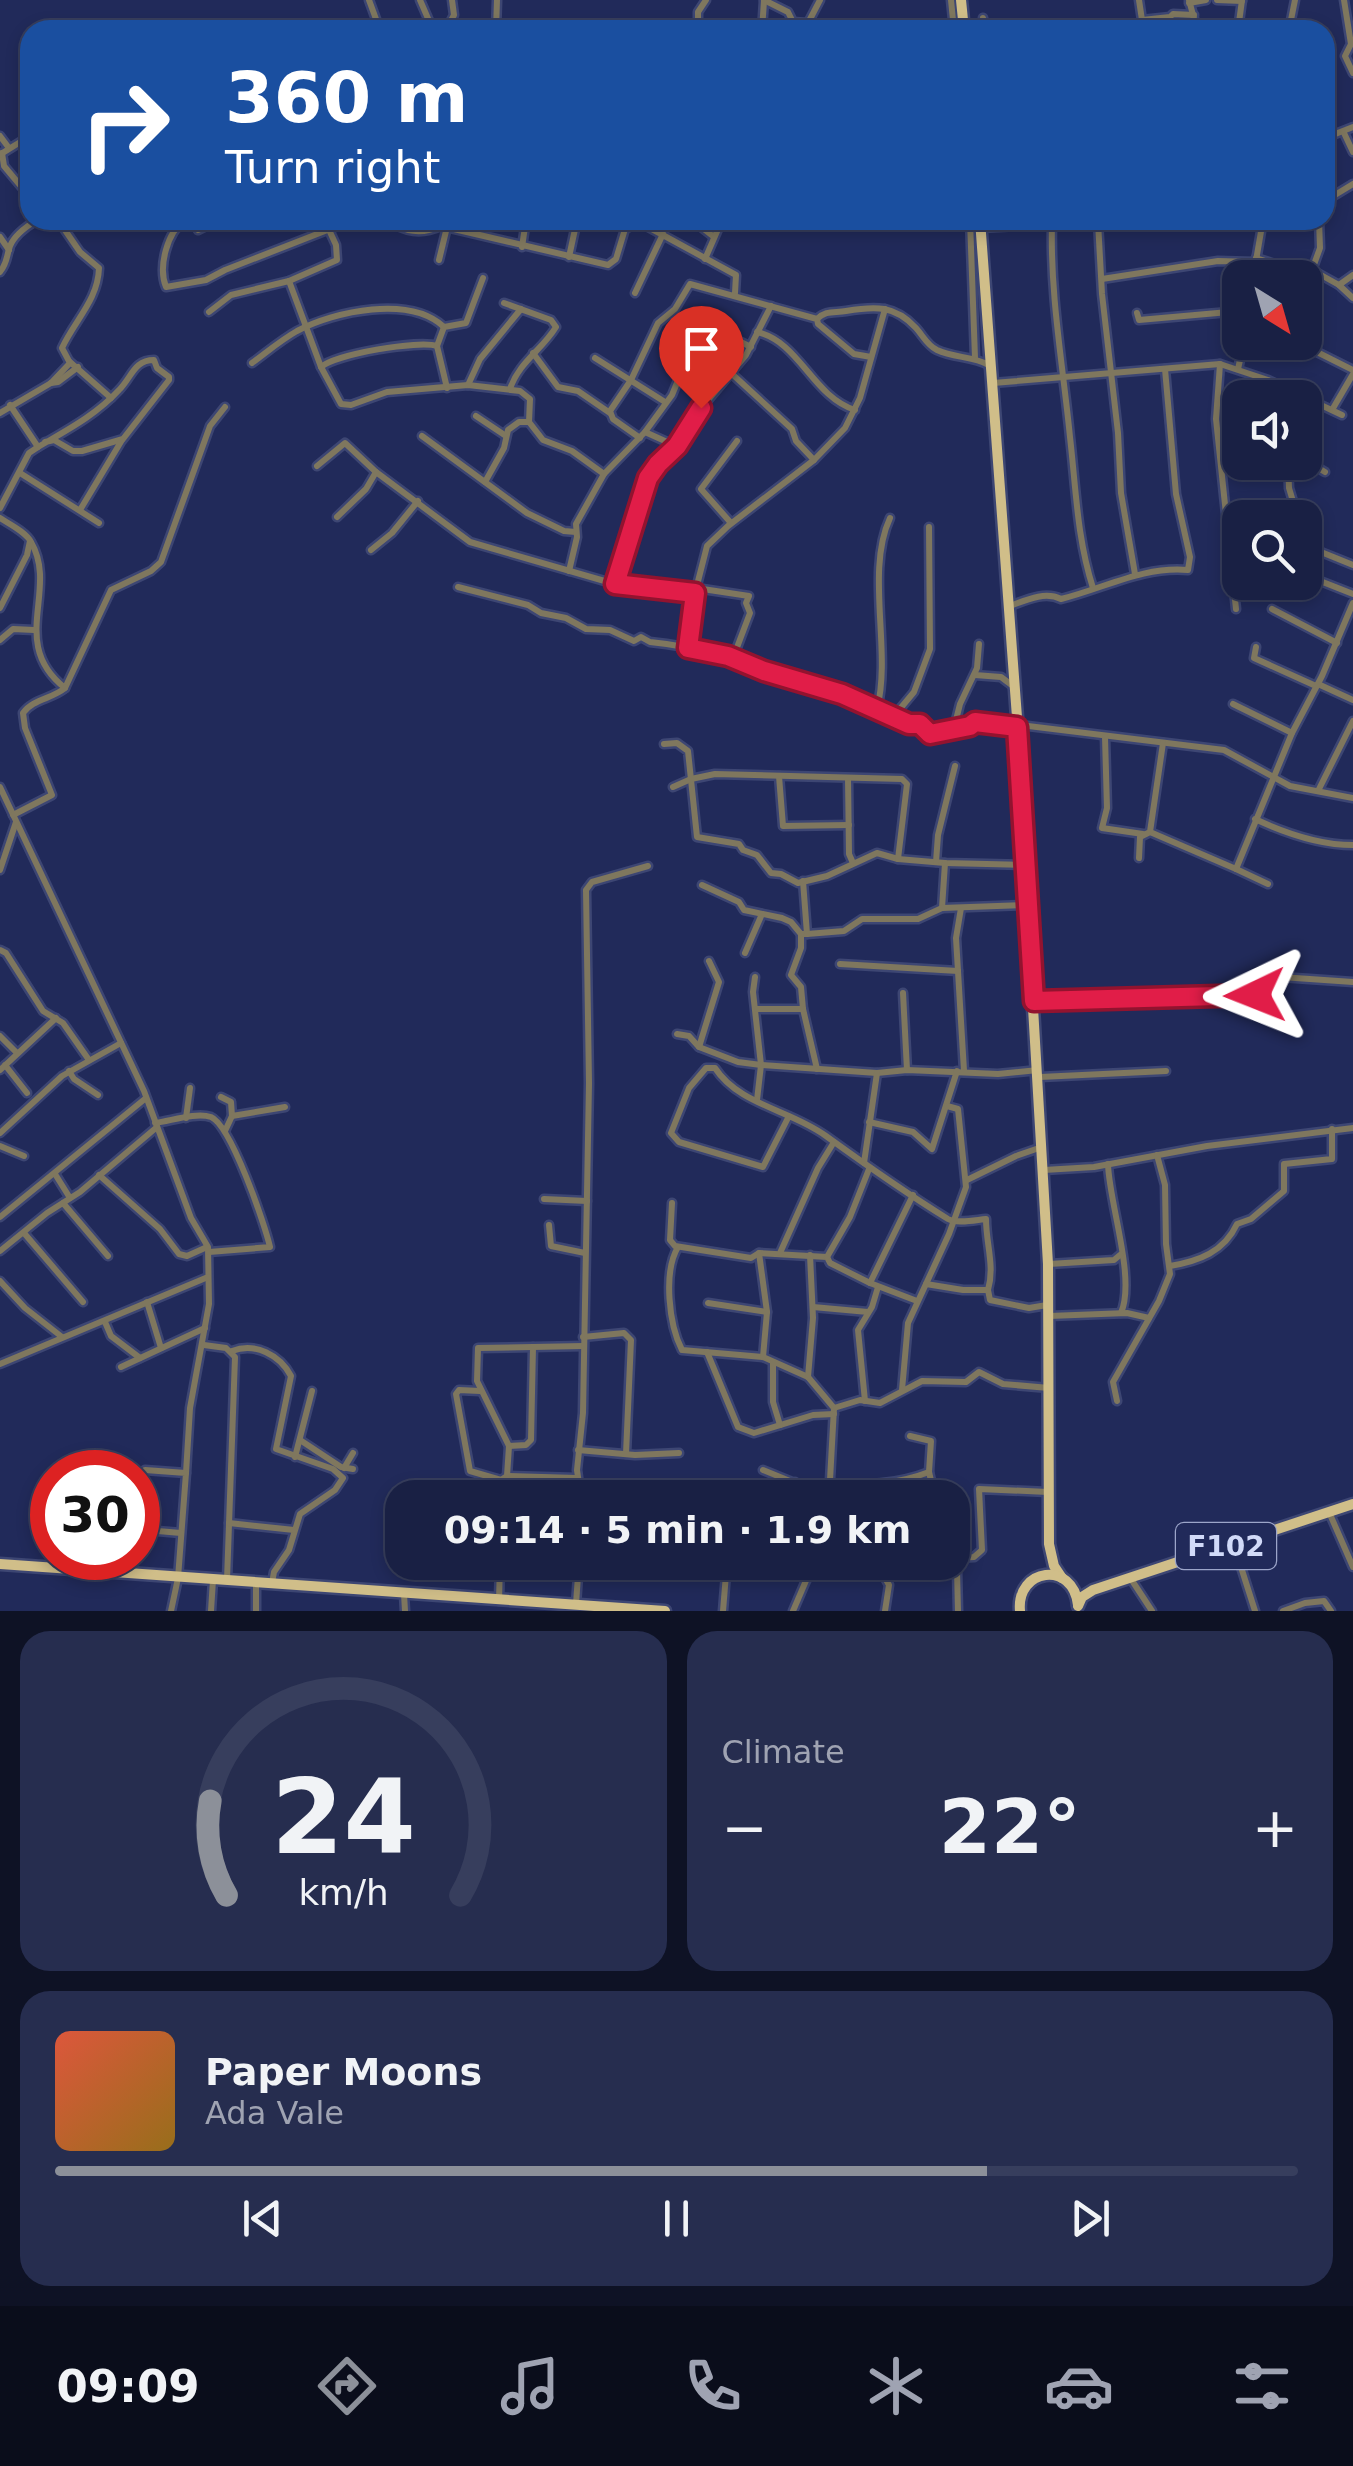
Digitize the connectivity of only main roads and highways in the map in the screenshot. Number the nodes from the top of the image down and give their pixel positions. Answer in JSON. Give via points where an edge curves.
{"nodes":[{"id":1,"x":981,"y":230,"type":"edge"},
{"id":2,"x":1353,"y":1504,"type":"edge"},
{"id":3,"x":1049,"y":1544,"type":"junction"},
{"id":4,"x":0,"y":1564,"type":"edge"},
{"id":5,"x":1033,"y":1579,"type":"junction"},
{"id":6,"x":1066,"y":1580,"type":"junction"},
{"id":7,"x":1098,"y":1589,"type":"junction"},
{"id":8,"x":1020,"y":1606,"type":"edge"},
{"id":9,"x":1078,"y":1608,"type":"edge"},
{"id":10,"x":590,"y":1609,"type":"edge"},
{"id":11,"x":665,"y":1611,"type":"edge"},
{"id":12,"x":1012,"y":1611,"type":"edge"}],
"edges":[{"from":1,"to":3,"type":"main road","via":[[1043,1147]]},
{"from":2,"to":7,"type":"main road","number":"F102"},
{"from":3,"to":5,"type":"main road"},
{"from":3,"to":6,"type":"main road"},
{"from":4,"to":10,"type":"main road"},
{"from":5,"to":6,"type":"main road"},
{"from":5,"to":8,"type":"main road"},
{"from":6,"to":7,"type":"main road","number":"F102"},
{"from":6,"to":9,"type":"main road"},
{"from":7,"to":9,"type":"main road","number":"F102","via":[[1085,1594]]},
{"from":8,"to":12,"type":"main road"},
{"from":10,"to":11,"type":"main road"}]}
